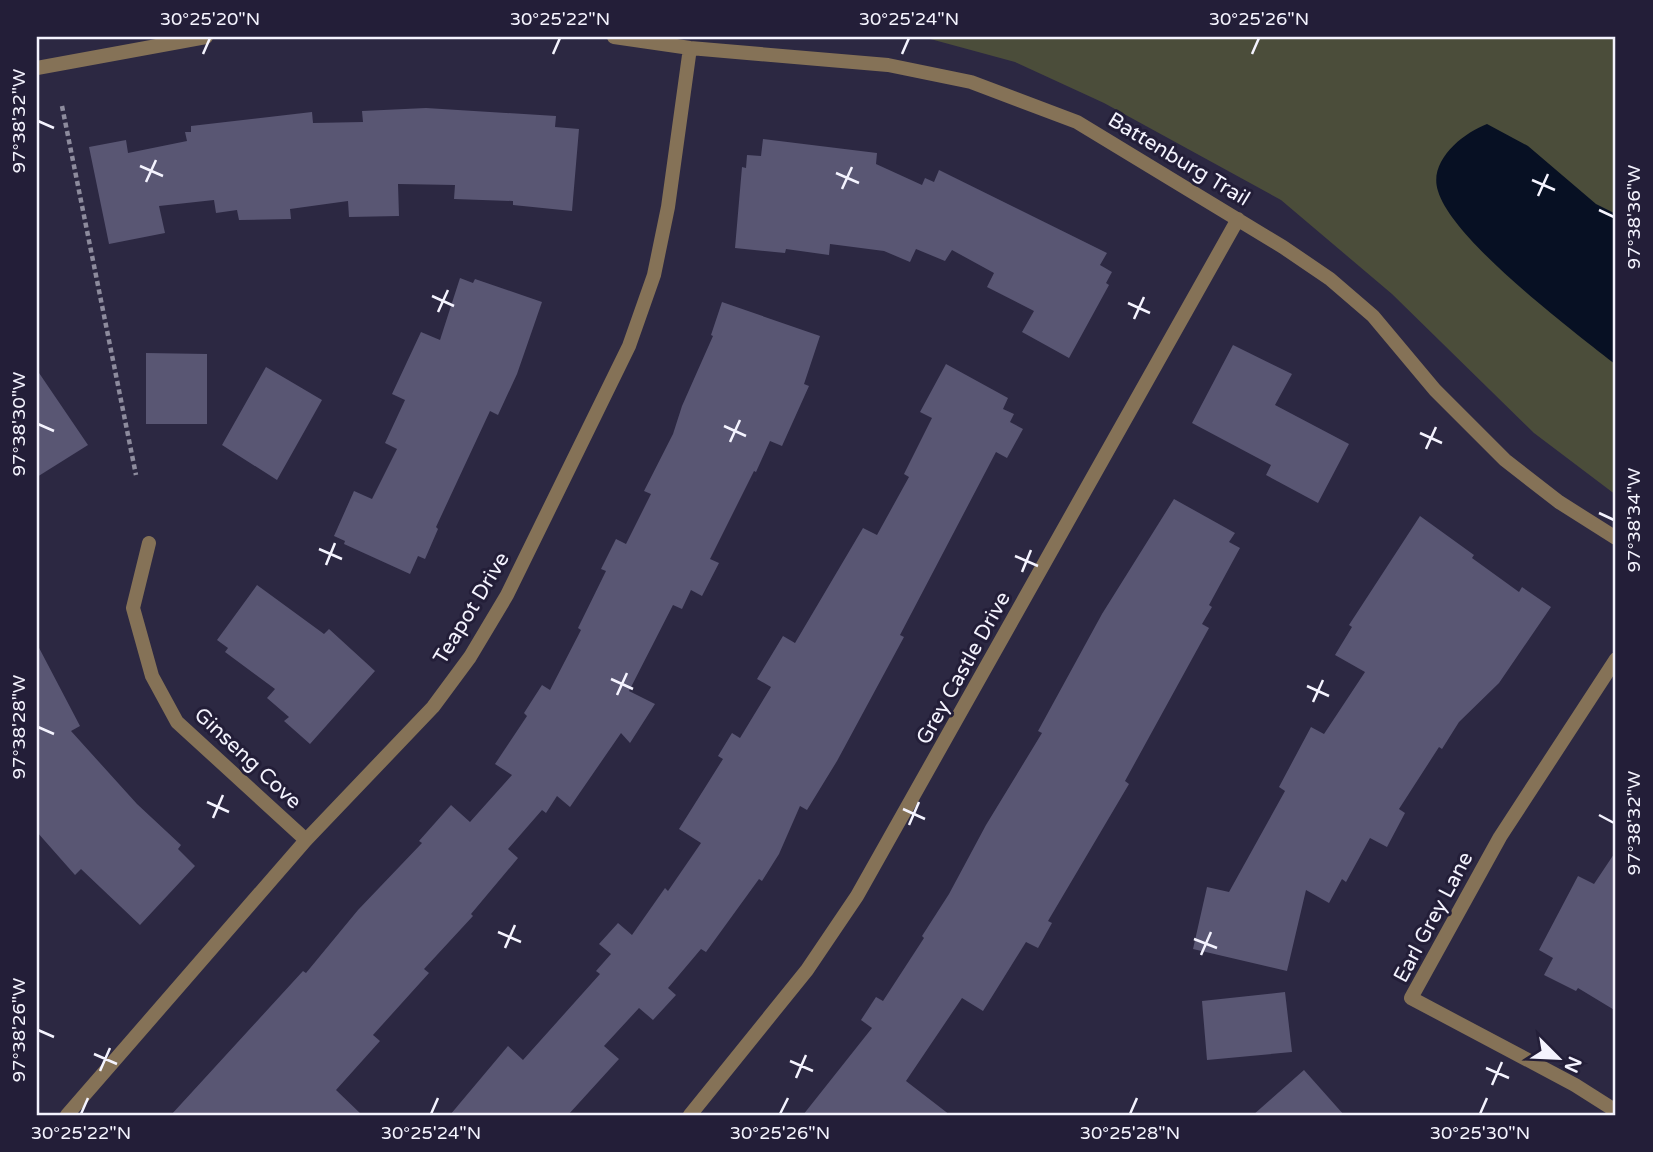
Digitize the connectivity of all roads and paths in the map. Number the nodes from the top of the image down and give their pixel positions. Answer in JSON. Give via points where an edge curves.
{"nodes":[{"id":1,"x":206,"y":37,"type":"edge"},
{"id":2,"x":614,"y":37,"type":"edge"},
{"id":3,"x":690,"y":48,"type":"junction"},
{"id":4,"x":37,"y":68,"type":"edge"},
{"id":5,"x":62,"y":106,"type":"dead end"},
{"id":6,"x":1238,"y":219,"type":"junction"},
{"id":7,"x":136,"y":475,"type":"dead end"},
{"id":8,"x":1616,"y":538,"type":"edge"},
{"id":9,"x":149,"y":543,"type":"dead end"},
{"id":10,"x":1616,"y":659,"type":"edge"},
{"id":11,"x":306,"y":840,"type":"junction"},
{"id":12,"x":1616,"y":1111,"type":"edge"},
{"id":13,"x":66,"y":1115,"type":"edge"},
{"id":14,"x":690,"y":1115,"type":"edge"}],
"edges":[{"from":1,"to":4,"type":"street"},
{"from":2,"to":3,"type":"street","name":"Battenburg Trail"},
{"from":3,"to":6,"type":"street","name":"Battenburg Trail","via":[[888,65],[971,82],[1077,122]]},
{"from":3,"to":11,"type":"street","name":"Teapot Drive","via":[[654,275],[629,346],[507,595],[470,657],[433,706]]},
{"from":5,"to":7,"type":"path"},
{"from":6,"to":8,"type":"street","name":"Battenburg Trail","via":[[1347,294],[1373,316],[1435,390],[1505,460]]},
{"from":6,"to":14,"type":"street","name":"Grey Castle Drive","via":[[857,896],[807,970]]},
{"from":9,"to":11,"type":"street","name":"Ginseng Cove","via":[[133,608],[152,676],[177,722]]},
{"from":10,"to":12,"type":"street","name":"Earl Grey Lane","via":[[1500,837],[1411,998]]},
{"from":11,"to":13,"type":"street","name":"Teapot Drive"}]}
